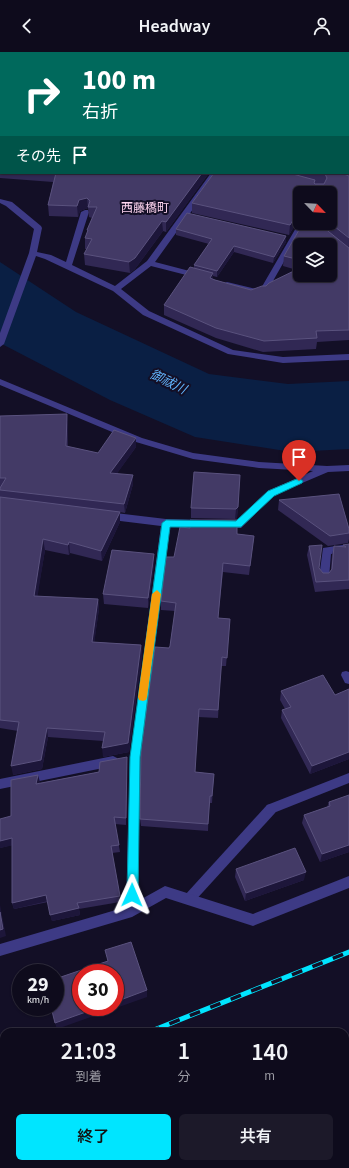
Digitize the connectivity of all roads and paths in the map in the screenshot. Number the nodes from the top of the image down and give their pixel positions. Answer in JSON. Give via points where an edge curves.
{"nodes":[{"id":1,"x":214,"y":174,"type":"edge"},
{"id":2,"x":0,"y":201,"type":"edge"},
{"id":3,"x":85,"y":212,"type":"dead end"},
{"id":4,"x":295,"y":230,"type":"edge"},
{"id":5,"x":33,"y":253,"type":"junction"},
{"id":6,"x":150,"y":263,"type":"junction"},
{"id":7,"x":68,"y":267,"type":"junction"},
{"id":8,"x":116,"y":289,"type":"junction"},
{"id":9,"x":0,"y":344,"type":"edge"},
{"id":10,"x":349,"y":357,"type":"edge"},
{"id":11,"x":0,"y":382,"type":"edge"},
{"id":12,"x":349,"y":468,"type":"edge"},
{"id":13,"x":327,"y":469,"type":"junction"},
{"id":14,"x":95,"y":514,"type":"edge"},
{"id":15,"x":166,"y":523,"type":"junction"},
{"id":16,"x":349,"y":548,"type":"edge"},
{"id":17,"x":324,"y":578,"type":"edge"},
{"id":18,"x":135,"y":757,"type":"junction"},
{"id":19,"x":349,"y":778,"type":"edge"},
{"id":20,"x":0,"y":784,"type":"edge"},
{"id":21,"x":349,"y":882,"type":"edge"},
{"id":22,"x":189,"y":899,"type":"junction"},
{"id":23,"x":132,"y":911,"type":"junction"},
{"id":24,"x":0,"y":950,"type":"edge"}],
"edges":[{"from":1,"to":6,"type":"street","via":[[188,216]]},
{"from":2,"to":5,"type":"street","via":[[9,204],[38,228]]},
{"from":3,"to":7,"type":"street"},
{"from":4,"to":6,"type":"street","via":[[287,239],[262,293]]},
{"from":5,"to":7,"type":"street"},
{"from":5,"to":9,"type":"street"},
{"from":6,"to":8,"type":"street"},
{"from":7,"to":8,"type":"street"},
{"from":8,"to":10,"type":"street","via":[[146,313],[231,352],[283,360]]},
{"from":11,"to":13,"type":"street","via":[[139,440],[193,456],[259,465]]},
{"from":12,"to":13,"type":"street"},
{"from":13,"to":15,"type":"street","via":[[271,493],[238,525]]},
{"from":14,"to":15,"type":"street"},
{"from":15,"to":18,"type":"street"},
{"from":16,"to":17,"type":"street","via":[[326,551]]},
{"from":18,"to":20,"type":"street"},
{"from":18,"to":23,"type":"street"},
{"from":19,"to":22,"type":"street","via":[[272,809]]},
{"from":21,"to":22,"type":"street","via":[[253,920]]},
{"from":22,"to":23,"type":"street","via":[[165,892]]},
{"from":23,"to":24,"type":"street"}]}
